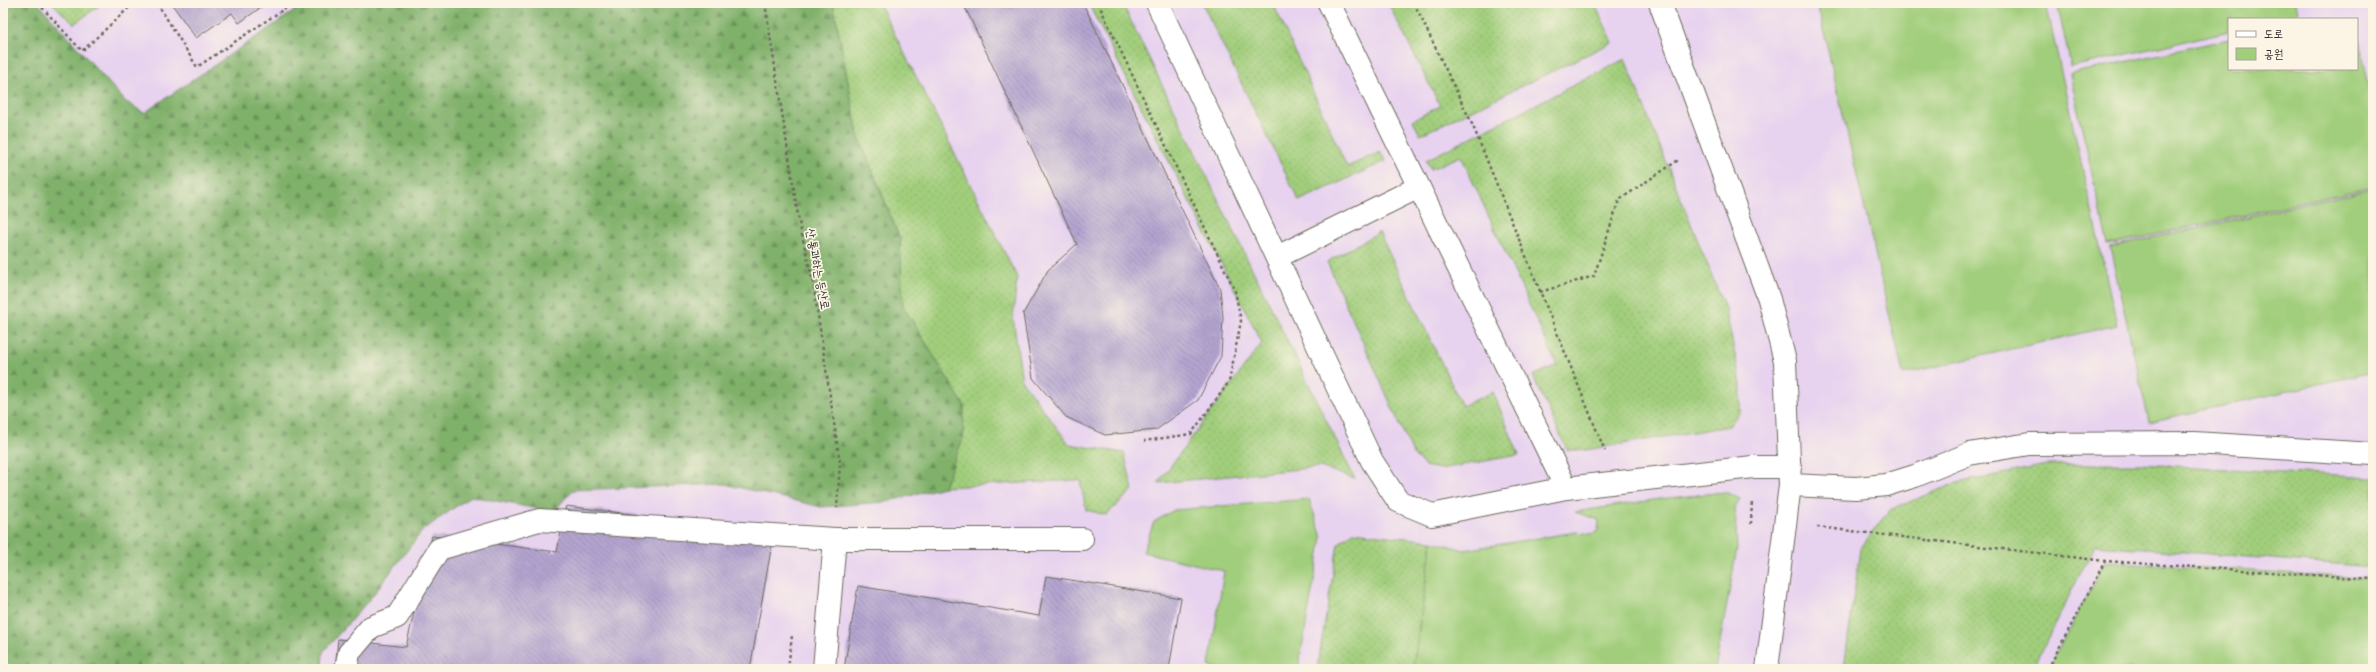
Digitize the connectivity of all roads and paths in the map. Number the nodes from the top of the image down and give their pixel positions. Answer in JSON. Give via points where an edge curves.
{"nodes":[{"id":1,"x":38,"y":3,"type":"edge"},
{"id":2,"x":134,"y":3,"type":"edge"},
{"id":3,"x":157,"y":3,"type":"edge"},
{"id":4,"x":293,"y":3,"type":"edge"},
{"id":5,"x":765,"y":3,"type":"edge"},
{"id":6,"x":1098,"y":3,"type":"edge"},
{"id":7,"x":1157,"y":3,"type":"edge"},
{"id":8,"x":1329,"y":3,"type":"edge"},
{"id":9,"x":1414,"y":3,"type":"edge"},
{"id":10,"x":1660,"y":3,"type":"edge"},
{"id":11,"x":1680,"y":159,"type":"dead end"},
{"id":12,"x":1419,"y":187,"type":"junction"},
{"id":13,"x":1277,"y":257,"type":"junction"},
{"id":14,"x":1540,"y":292,"type":"junction"},
{"id":15,"x":1144,"y":441,"type":"dead end"},
{"id":16,"x":2373,"y":454,"type":"edge"},
{"id":17,"x":1607,"y":456,"type":"dead end"},
{"id":18,"x":1790,"y":476,"type":"junction"},
{"id":19,"x":1566,"y":488,"type":"junction"},
{"id":20,"x":1817,"y":527,"type":"dead end"},
{"id":21,"x":835,"y":539,"type":"junction"},
{"id":22,"x":1082,"y":539,"type":"dead end"},
{"id":23,"x":2105,"y":561,"type":"junction"},
{"id":24,"x":2373,"y":579,"type":"edge"},
{"id":25,"x":346,"y":669,"type":"edge"},
{"id":26,"x":824,"y":669,"type":"edge"},
{"id":27,"x":1767,"y":669,"type":"edge"},
{"id":28,"x":2048,"y":669,"type":"edge"}],
"edges":[{"from":1,"to":2,"type":"path","via":[[82,51]]},
{"from":3,"to":4,"type":"path","via":[[197,67]]},
{"from":5,"to":21,"type":"path","name":"산 통과하는 등산로","via":[[799,222],[813,282],[840,463]]},
{"from":6,"to":15,"type":"path","via":[[1235,291],[1241,321],[1229,382],[1191,434]]},
{"from":7,"to":13,"type":"lane"},
{"from":8,"to":12,"type":"lane"},
{"from":9,"to":14,"type":"path","via":[[1474,126]]},
{"from":10,"to":18,"type":"lane","via":[[1769,299],[1785,361]]},
{"from":11,"to":14,"type":"path","via":[[1619,200],[1594,276]]},
{"from":12,"to":13,"type":"lane"},
{"from":12,"to":19,"type":"lane"},
{"from":13,"to":19,"type":"lane","via":[[1372,461],[1398,501],[1432,515]]},
{"from":14,"to":17,"type":"path"},
{"from":16,"to":18,"type":"lane","via":[[2194,443],[2029,444],[1969,454],[1886,485],[1856,488]]},
{"from":18,"to":19,"type":"lane","via":[[1753,467]]},
{"from":18,"to":27,"type":"lane"},
{"from":20,"to":23,"type":"path"},
{"from":21,"to":22,"type":"lane"},
{"from":21,"to":25,"type":"lane","via":[[538,520],[439,549],[397,617],[371,627],[349,653]]},
{"from":21,"to":26,"type":"lane"},
{"from":23,"to":24,"type":"path"},
{"from":23,"to":28,"type":"path"}]}
